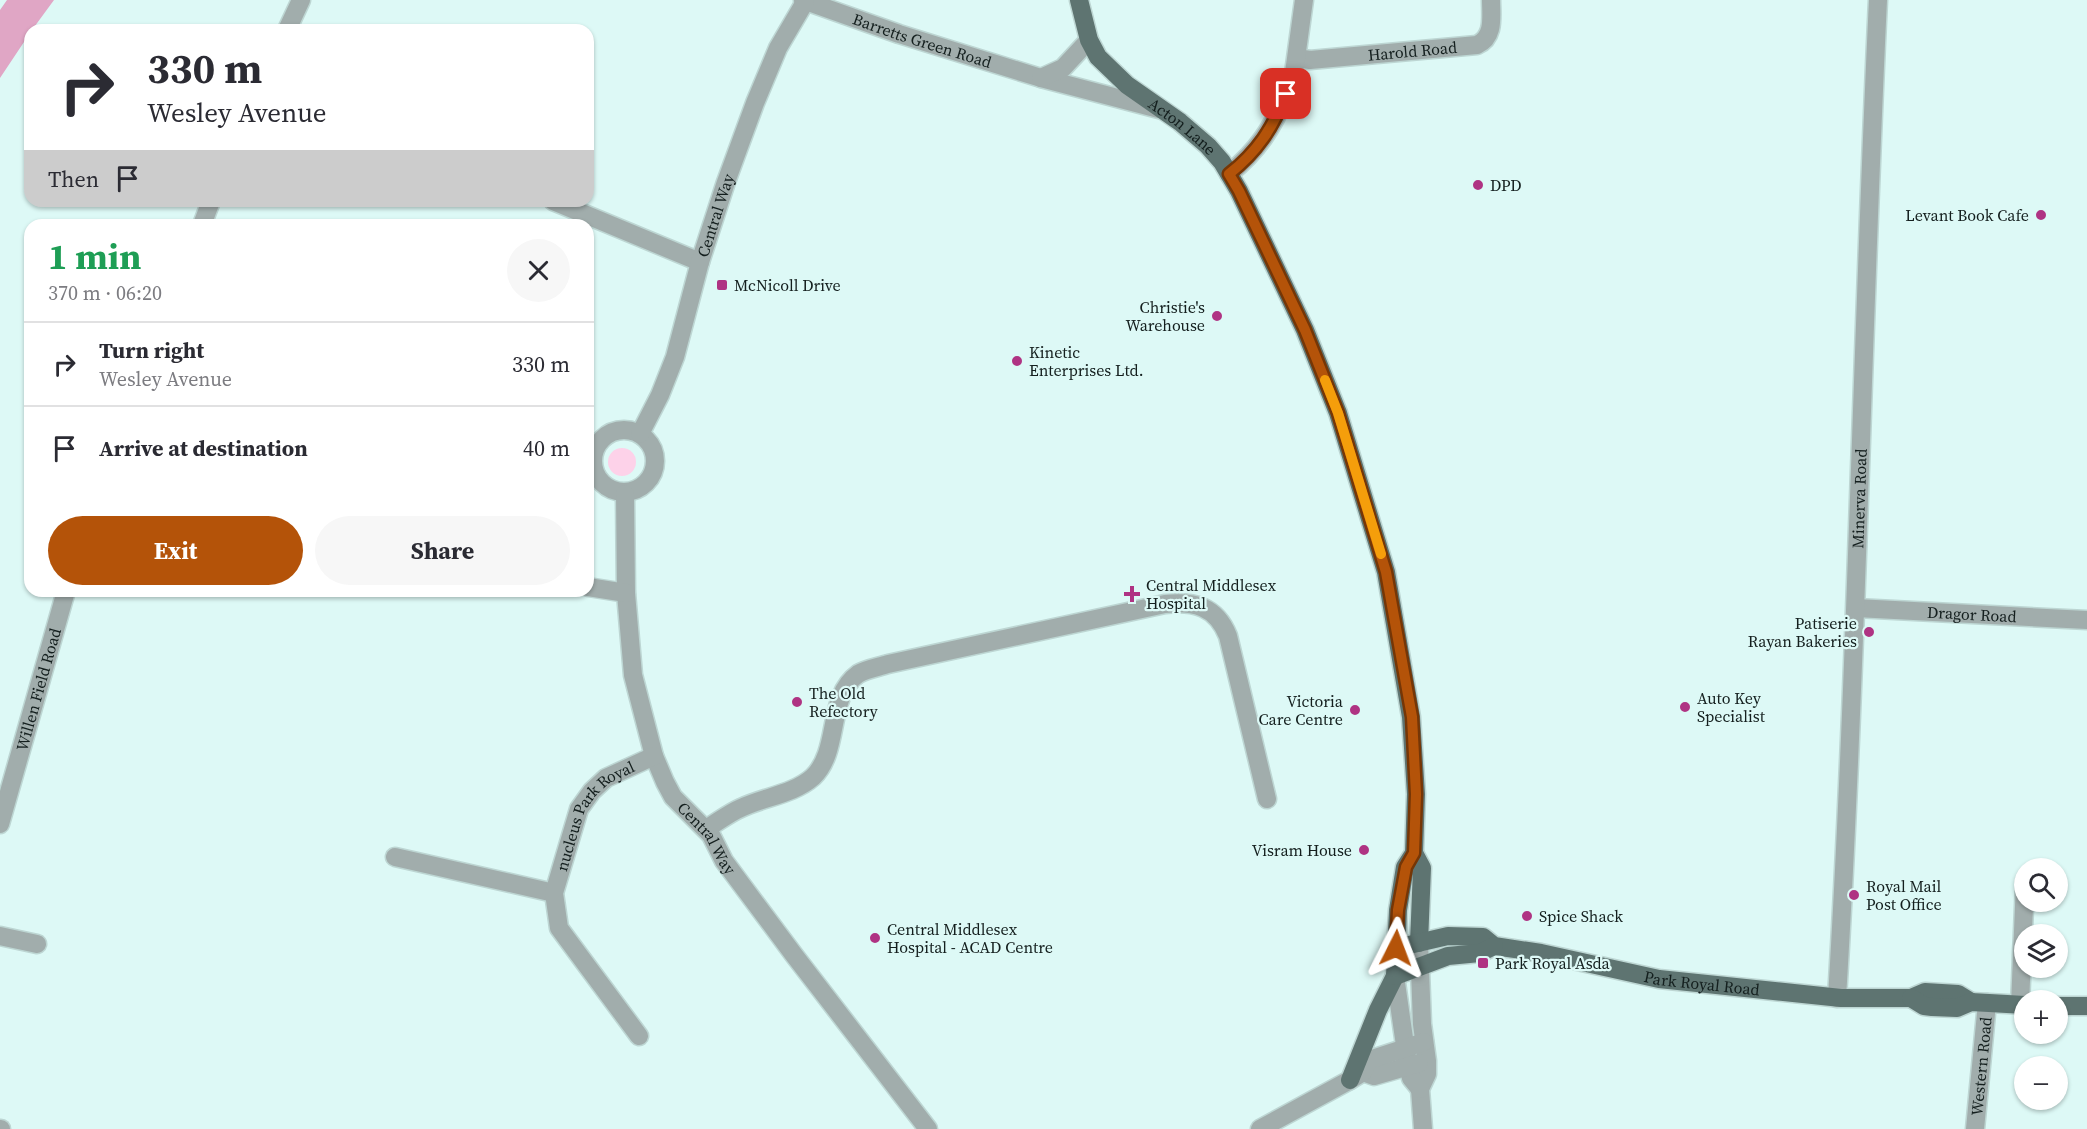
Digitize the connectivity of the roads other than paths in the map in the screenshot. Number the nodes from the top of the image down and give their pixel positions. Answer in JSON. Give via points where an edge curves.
{"nodes":[{"id":1,"x":301,"y":0,"type":"edge"},
{"id":2,"x":1079,"y":0,"type":"edge"},
{"id":3,"x":1304,"y":0,"type":"edge"},
{"id":4,"x":1491,"y":0,"type":"edge"},
{"id":5,"x":1878,"y":0,"type":"edge"},
{"id":6,"x":804,"y":1,"type":"edge"},
{"id":7,"x":290,"y":24,"type":"edge"},
{"id":8,"x":1089,"y":40,"type":"junction"},
{"id":9,"x":1041,"y":78,"type":"junction"},
{"id":10,"x":1286,"y":94,"type":"dead end"},
{"id":11,"x":1159,"y":109,"type":"junction"},
{"id":12,"x":1229,"y":174,"type":"junction"},
{"id":13,"x":567,"y":207,"type":"edge"},
{"id":14,"x":700,"y":262,"type":"junction"},
{"id":15,"x":640,"y":434,"type":"junction"},
{"id":16,"x":594,"y":446,"type":"edge"},
{"id":17,"x":594,"y":469,"type":"edge"},
{"id":18,"x":625,"y":494,"type":"junction"},
{"id":19,"x":594,"y":588,"type":"edge"},
{"id":20,"x":626,"y":594,"type":"junction"},
{"id":21,"x":64,"y":597,"type":"edge"},
{"id":22,"x":1856,"y":608,"type":"junction"},
{"id":23,"x":2087,"y":620,"type":"edge"},
{"id":24,"x":654,"y":756,"type":"junction"},
{"id":25,"x":1267,"y":799,"type":"dead end"},
{"id":26,"x":0,"y":825,"type":"edge"},
{"id":27,"x":706,"y":829,"type":"junction"},
{"id":28,"x":1414,"y":853,"type":"junction"},
{"id":29,"x":395,"y":858,"type":"dead end"},
{"id":30,"x":554,"y":893,"type":"junction"},
{"id":31,"x":2025,"y":912,"type":"edge"},
{"id":32,"x":0,"y":936,"type":"edge"},
{"id":33,"x":1419,"y":943,"type":"junction"},
{"id":34,"x":38,"y":945,"type":"dead end"},
{"id":35,"x":1494,"y":946,"type":"junction"},
{"id":36,"x":1396,"y":948,"type":"junction"},
{"id":37,"x":1419,"y":966,"type":"junction"},
{"id":38,"x":1395,"y":976,"type":"junction"},
{"id":39,"x":2023,"y":990,"type":"edge"},
{"id":40,"x":1837,"y":998,"type":"junction"},
{"id":41,"x":1979,"y":1003,"type":"junction"},
{"id":42,"x":2014,"y":1005,"type":"edge"},
{"id":43,"x":2068,"y":1006,"type":"edge"},
{"id":44,"x":2087,"y":1006,"type":"edge"},
{"id":45,"x":639,"y":1036,"type":"dead end"},
{"id":46,"x":1424,"y":1042,"type":"junction"},
{"id":47,"x":1405,"y":1047,"type":"junction"},
{"id":48,"x":1427,"y":1061,"type":"junction"},
{"id":49,"x":1408,"y":1066,"type":"junction"},
{"id":50,"x":1357,"y":1076,"type":"junction"},
{"id":51,"x":1420,"y":1089,"type":"junction"},
{"id":52,"x":928,"y":1129,"type":"edge"},
{"id":53,"x":1260,"y":1129,"type":"edge"},
{"id":54,"x":1423,"y":1129,"type":"edge"},
{"id":55,"x":1975,"y":1129,"type":"edge"}],
"edges":[{"from":1,"to":7,"type":"street"},
{"from":2,"to":8,"type":"main road","name":"Acton Lane"},
{"from":3,"to":4,"type":"street","name":"Harold Road","via":[[1296,65],[1310,60],[1477,45],[1488,37]]},
{"from":5,"to":22,"type":"street","name":"Minerva Road"},
{"from":6,"to":9,"type":"street","name":"Barretts Green Road"},
{"from":6,"to":14,"type":"street","name":"Central Way","via":[[778,48],[755,103]]},
{"from":8,"to":9,"type":"street","via":[[1063,68]]},
{"from":8,"to":11,"type":"main road","name":"Acton Lane","via":[[1114,74]]},
{"from":9,"to":11,"type":"street","name":"Barretts Green Road"},
{"from":10,"to":12,"type":"street","via":[[1269,130],[1250,157]]},
{"from":11,"to":12,"type":"main road","name":"Acton Lane","via":[[1208,146]]},
{"from":12,"to":28,"type":"main road","name":"Acton Lane","via":[[1318,361],[1338,413],[1386,572],[1412,717]]},
{"from":13,"to":14,"type":"street"},
{"from":14,"to":15,"type":"street","name":"Central Way","via":[[675,357]]},
{"from":15,"to":16,"type":"street","via":[[614,432]]},
{"from":15,"to":18,"type":"street","via":[[651,445],[655,466],[643,487]]},
{"from":17,"to":18,"type":"street","via":[[606,487]]},
{"from":18,"to":20,"type":"street","name":"Central Way"},
{"from":19,"to":20,"type":"street"},
{"from":20,"to":24,"type":"street","name":"Central Way","via":[[633,675]]},
{"from":21,"to":26,"type":"street","name":"Willen Field Road"},
{"from":22,"to":23,"type":"street","name":"Dragor Road"},
{"from":22,"to":40,"type":"street","name":"Minerva Road"},
{"from":24,"to":27,"type":"street","name":"Central Way","via":[[673,797]]},
{"from":24,"to":30,"type":"street","name":"nucleus Park Royal","via":[[606,778],[592,791],[579,809]]},
{"from":25,"to":27,"type":"street","via":[[1224,624],[1209,610],[1185,602],[861,672],[844,690],[829,750],[813,776],[789,790],[741,808]]},
{"from":27,"to":52,"type":"street","name":"Central Way","via":[[724,861]]},
{"from":28,"to":33,"type":"main road","name":"Acton Lane","via":[[1422,868]]},
{"from":28,"to":36,"type":"main road","name":"Acton Lane","via":[[1404,875]]},
{"from":29,"to":30,"type":"street","name":"nucleus Park Royal"},
{"from":30,"to":45,"type":"street","name":"nucleus Park Royal","via":[[559,928]]},
{"from":31,"to":39,"type":"street"},
{"from":32,"to":34,"type":"street"},
{"from":33,"to":35,"type":"main road","name":"Park Royal Road","via":[[1465,935],[1484,937]]},
{"from":33,"to":36,"type":"main road","name":"Park Royal Road"},
{"from":33,"to":37,"type":"street","name":"Acton Lane"},
{"from":35,"to":37,"type":"main road","name":"Park Royal Road","via":[[1480,953],[1448,956]]},
{"from":35,"to":40,"type":"main road","name":"Park Royal Road","via":[[1659,979]]},
{"from":36,"to":38,"type":"main road","name":"Acton Lane"},
{"from":37,"to":38,"type":"main road","name":"Park Royal Road"},
{"from":37,"to":46,"type":"street","name":"Acton Lane"},
{"from":38,"to":47,"type":"street"},
{"from":38,"to":50,"type":"main road","via":[[1381,1003]]},
{"from":40,"to":41,"type":"main road","name":"Park Royal Road","via":[[1911,998],[1924,1006],[1957,1008]]},
{"from":41,"to":42,"type":"main road","name":"Park Royal Road"},
{"from":41,"to":55,"type":"street","name":"Western Road"},
{"from":43,"to":44,"type":"main road"},
{"from":46,"to":47,"type":"street"},
{"from":46,"to":48,"type":"street","name":"Acton Lane"},
{"from":47,"to":49,"type":"street"},
{"from":47,"to":50,"type":"street","via":[[1369,1060]]},
{"from":48,"to":49,"type":"street"},
{"from":48,"to":51,"type":"street","via":[[1427,1074]]},
{"from":49,"to":50,"type":"street","via":[[1374,1076]]},
{"from":49,"to":51,"type":"street"},
{"from":50,"to":53,"type":"street"},
{"from":51,"to":54,"type":"street"}]}
